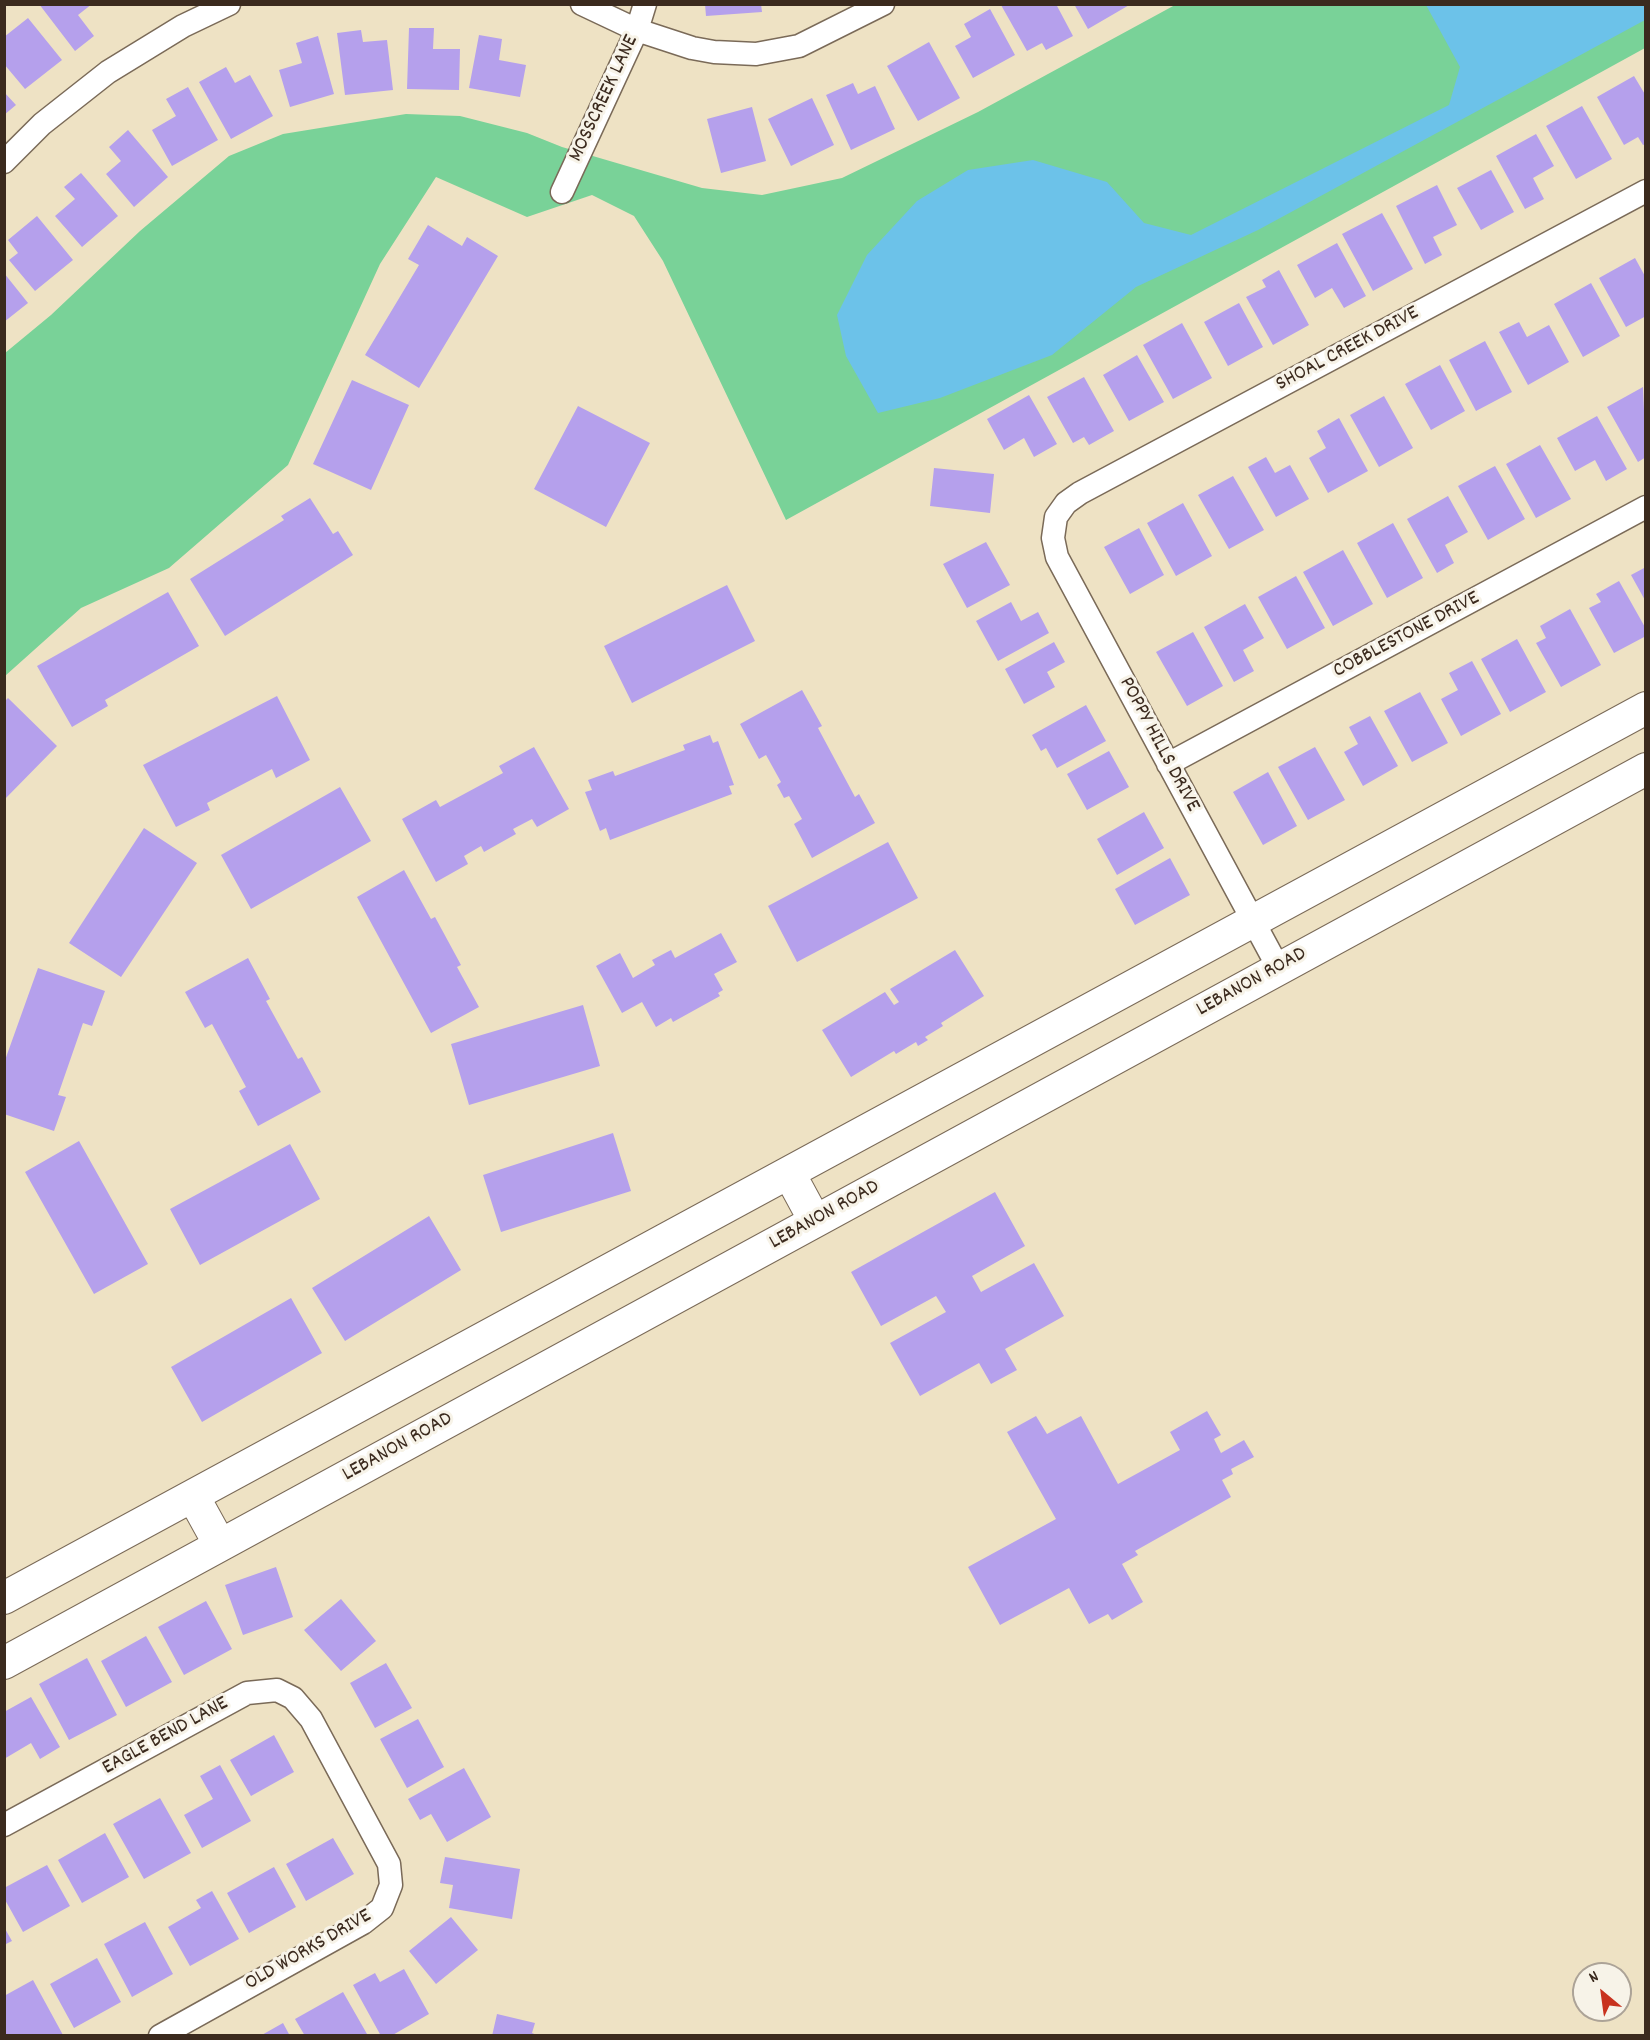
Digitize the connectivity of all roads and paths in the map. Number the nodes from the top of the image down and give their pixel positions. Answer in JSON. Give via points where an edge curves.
{"nodes":[{"id":1,"x":229,"y":4,"type":"edge"},
{"id":2,"x":582,"y":4,"type":"edge"},
{"id":3,"x":645,"y":4,"type":"edge"},
{"id":4,"x":882,"y":4,"type":"edge"},
{"id":5,"x":638,"y":30,"type":"junction"},
{"id":6,"x":4,"y":162,"type":"edge"},
{"id":7,"x":1646,"y":191,"type":"edge"},
{"id":8,"x":562,"y":192,"type":"dead end"},
{"id":9,"x":1646,"y":507,"type":"edge"},
{"id":10,"x":1056,"y":517,"type":"joint"},
{"id":11,"x":1646,"y":708,"type":"edge"},
{"id":12,"x":1168,"y":764,"type":"junction"},
{"id":13,"x":1646,"y":769,"type":"edge"},
{"id":14,"x":1253,"y":921,"type":"junction"},
{"id":15,"x":1279,"y":969,"type":"junction"},
{"id":16,"x":789,"y":1173,"type":"junction"},
{"id":17,"x":815,"y":1221,"type":"junction"},
{"id":18,"x":193,"y":1496,"type":"junction"},
{"id":19,"x":220,"y":1545,"type":"junction"},
{"id":20,"x":4,"y":1598,"type":"edge"},
{"id":21,"x":4,"y":1663,"type":"edge"},
{"id":22,"x":319,"y":1733,"type":"joint"},
{"id":23,"x":4,"y":1826,"type":"edge"},
{"id":24,"x":160,"y":2036,"type":"edge"}],
"edges":[{"from":1,"to":6,"type":"street","via":[[183,26],[108,72],[42,124]]},
{"from":2,"to":5,"type":"street"},
{"from":3,"to":5,"type":"street","name":"MOSSCREEK LANE"},
{"from":4,"to":5,"type":"street","via":[[814,40],[756,54],[692,48]]},
{"from":5,"to":8,"type":"street","name":"MOSSCREEK LANE"},
{"from":7,"to":10,"type":"street","name":"SHOAL CREEK DRIVE","via":[[1080,493]]},
{"from":9,"to":12,"type":"street","name":"COBBLESTONE DRIVE"},
{"from":10,"to":12,"type":"street","name":"POPPY HILLS DRIVE","via":[[1053,538],[1057,557]]},
{"from":11,"to":14,"type":"main road"},
{"from":12,"to":14,"type":"street","name":"POPPY HILLS DRIVE"},
{"from":13,"to":15,"type":"main road","name":"LEBANON ROAD"},
{"from":14,"to":15,"type":"street","name":"POPPY HILLS DRIVE"},
{"from":14,"to":16,"type":"main road"},
{"from":15,"to":17,"type":"main road","name":"LEBANON ROAD"},
{"from":16,"to":17,"type":"main road"},
{"from":16,"to":18,"type":"main road"},
{"from":17,"to":19,"type":"main road","name":"LEBANON ROAD"},
{"from":18,"to":19,"type":"main road"},
{"from":18,"to":20,"type":"main road"},
{"from":19,"to":21,"type":"main road","name":"LEBANON ROAD"},
{"from":22,"to":23,"type":"street","name":"EAGLE BEND LANE","via":[[293,1698],[277,1690],[247,1693]]},
{"from":22,"to":24,"type":"street","name":"OLD WORKS DRIVE","via":[[390,1864],[392,1885],[382,1908],[363,1923]]}]}
